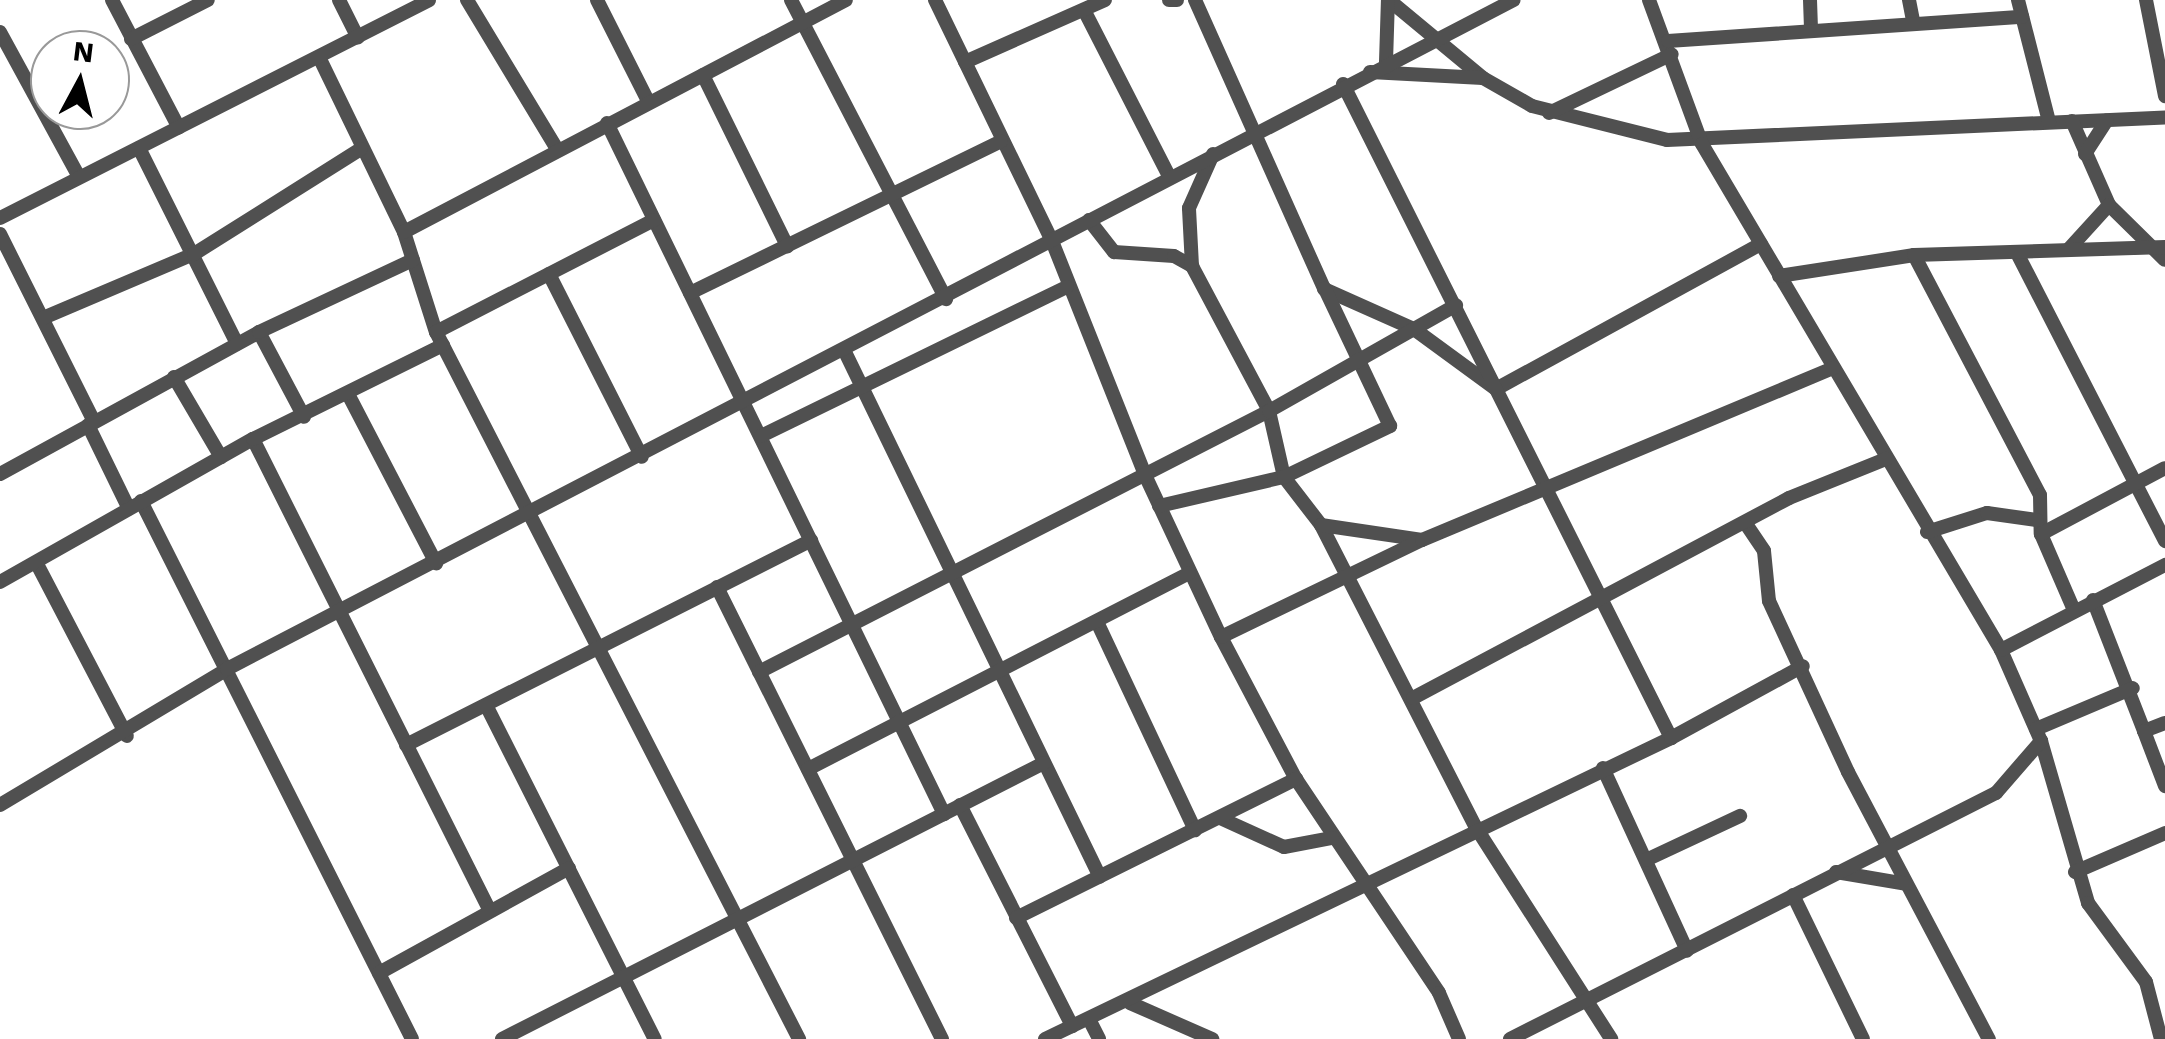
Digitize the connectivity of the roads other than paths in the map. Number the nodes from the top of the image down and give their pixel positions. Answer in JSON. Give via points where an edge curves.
{"nodes":[{"id":1,"x":112,"y":0,"type":"edge"},
{"id":2,"x":208,"y":0,"type":"edge"},
{"id":3,"x":339,"y":0,"type":"edge"},
{"id":4,"x":429,"y":0,"type":"edge"},
{"id":5,"x":467,"y":0,"type":"edge"},
{"id":6,"x":597,"y":0,"type":"edge"},
{"id":7,"x":791,"y":0,"type":"edge"},
{"id":8,"x":846,"y":0,"type":"edge"},
{"id":9,"x":935,"y":0,"type":"edge"},
{"id":10,"x":1105,"y":0,"type":"edge"},
{"id":11,"x":1168,"y":0,"type":"edge"},
{"id":12,"x":1177,"y":0,"type":"edge"},
{"id":13,"x":1196,"y":0,"type":"edge"},
{"id":14,"x":1388,"y":0,"type":"edge"},
{"id":15,"x":1514,"y":0,"type":"edge"},
{"id":16,"x":1648,"y":0,"type":"edge"},
{"id":17,"x":1810,"y":0,"type":"edge"},
{"id":18,"x":1909,"y":0,"type":"edge"},
{"id":19,"x":2018,"y":0,"type":"edge"},
{"id":20,"x":2146,"y":0,"type":"edge"},
{"id":21,"x":1084,"y":10,"type":"junction"},
{"id":22,"x":2022,"y":17,"type":"junction"},
{"id":23,"x":1913,"y":20,"type":"junction"},
{"id":24,"x":803,"y":23,"type":"junction"},
{"id":25,"x":1810,"y":30,"type":"junction"},
{"id":26,"x":0,"y":32,"type":"edge"},
{"id":27,"x":358,"y":38,"type":"junction"},
{"id":28,"x":1432,"y":38,"type":"junction"},
{"id":29,"x":131,"y":39,"type":"junction"},
{"id":30,"x":1670,"y":47,"type":"junction"},
{"id":31,"x":319,"y":57,"type":"junction"},
{"id":32,"x":965,"y":62,"type":"junction"},
{"id":33,"x":1386,"y":62,"type":"junction"},
{"id":34,"x":1364,"y":73,"type":"junction"},
{"id":35,"x":703,"y":75,"type":"junction"},
{"id":36,"x":1483,"y":78,"type":"junction"},
{"id":37,"x":1342,"y":84,"type":"junction"},
{"id":38,"x":2165,"y":96,"type":"edge"},
{"id":39,"x":648,"y":101,"type":"junction"},
{"id":40,"x":1549,"y":113,"type":"junction"},
{"id":41,"x":2165,"y":117,"type":"edge"},
{"id":42,"x":2106,"y":120,"type":"junction"},
{"id":43,"x":2072,"y":121,"type":"junction"},
{"id":44,"x":2049,"y":122,"type":"junction"},
{"id":45,"x":607,"y":123,"type":"junction"},
{"id":46,"x":178,"y":128,"type":"junction"},
{"id":47,"x":1258,"y":128,"type":"junction"},
{"id":48,"x":1002,"y":141,"type":"junction"},
{"id":49,"x":1702,"y":144,"type":"junction"},
{"id":50,"x":139,"y":148,"type":"junction"},
{"id":51,"x":361,"y":148,"type":"junction"},
{"id":52,"x":1220,"y":148,"type":"junction"},
{"id":53,"x":557,"y":150,"type":"junction"},
{"id":54,"x":2085,"y":154,"type":"junction"},
{"id":55,"x":1168,"y":174,"type":"junction"},
{"id":56,"x":78,"y":176,"type":"junction"},
{"id":57,"x":887,"y":195,"type":"junction"},
{"id":58,"x":2109,"y":205,"type":"junction"},
{"id":59,"x":0,"y":218,"type":"edge"},
{"id":60,"x":654,"y":220,"type":"junction"},
{"id":61,"x":1090,"y":220,"type":"junction"},
{"id":62,"x":404,"y":232,"type":"junction"},
{"id":63,"x":0,"y":234,"type":"edge"},
{"id":64,"x":1052,"y":241,"type":"junction"},
{"id":65,"x":1761,"y":244,"type":"junction"},
{"id":66,"x":787,"y":246,"type":"junction"},
{"id":67,"x":2165,"y":246,"type":"edge"},
{"id":68,"x":2147,"y":247,"type":"junction"},
{"id":69,"x":2068,"y":250,"type":"junction"},
{"id":70,"x":2016,"y":253,"type":"junction"},
{"id":71,"x":194,"y":254,"type":"junction"},
{"id":72,"x":1914,"y":255,"type":"junction"},
{"id":73,"x":413,"y":260,"type":"junction"},
{"id":74,"x":2165,"y":260,"type":"edge"},
{"id":75,"x":1192,"y":266,"type":"junction"},
{"id":76,"x":549,"y":274,"type":"junction"},
{"id":77,"x":1779,"y":276,"type":"junction"},
{"id":78,"x":1067,"y":287,"type":"junction"},
{"id":79,"x":1324,"y":289,"type":"junction"},
{"id":80,"x":690,"y":294,"type":"junction"},
{"id":81,"x":946,"y":298,"type":"junction"},
{"id":82,"x":1456,"y":305,"type":"junction"},
{"id":83,"x":43,"y":318,"type":"junction"},
{"id":84,"x":1414,"y":329,"type":"junction"},
{"id":85,"x":259,"y":332,"type":"junction"},
{"id":86,"x":440,"y":339,"type":"junction"},
{"id":87,"x":237,"y":344,"type":"junction"},
{"id":88,"x":846,"y":354,"type":"junction"},
{"id":89,"x":1356,"y":360,"type":"junction"},
{"id":90,"x":1833,"y":368,"type":"junction"},
{"id":91,"x":174,"y":377,"type":"junction"},
{"id":92,"x":861,"y":388,"type":"junction"},
{"id":93,"x":1496,"y":389,"type":"junction"},
{"id":94,"x":348,"y":394,"type":"junction"},
{"id":95,"x":745,"y":404,"type":"junction"},
{"id":96,"x":1269,"y":411,"type":"junction"},
{"id":97,"x":304,"y":417,"type":"junction"},
{"id":98,"x":91,"y":423,"type":"junction"},
{"id":99,"x":761,"y":436,"type":"junction"},
{"id":100,"x":253,"y":440,"type":"junction"},
{"id":101,"x":642,"y":457,"type":"junction"},
{"id":102,"x":221,"y":458,"type":"junction"},
{"id":103,"x":1886,"y":460,"type":"junction"},
{"id":104,"x":2165,"y":468,"type":"edge"},
{"id":105,"x":0,"y":474,"type":"edge"},
{"id":106,"x":1145,"y":474,"type":"junction"},
{"id":107,"x":1284,"y":477,"type":"junction"},
{"id":108,"x":2136,"y":484,"type":"junction"},
{"id":109,"x":1548,"y":490,"type":"junction"},
{"id":110,"x":135,"y":505,"type":"junction"},
{"id":111,"x":1159,"y":506,"type":"junction"},
{"id":112,"x":530,"y":516,"type":"junction"},
{"id":113,"x":1321,"y":524,"type":"junction"},
{"id":114,"x":1746,"y":524,"type":"junction"},
{"id":115,"x":2039,"y":527,"type":"junction"},
{"id":116,"x":1927,"y":532,"type":"junction"},
{"id":117,"x":810,"y":540,"type":"junction"},
{"id":118,"x":1422,"y":540,"type":"junction"},
{"id":119,"x":2165,"y":542,"type":"edge"},
{"id":120,"x":436,"y":563,"type":"junction"},
{"id":121,"x":37,"y":564,"type":"junction"},
{"id":122,"x":2165,"y":565,"type":"edge"},
{"id":123,"x":1189,"y":573,"type":"junction"},
{"id":124,"x":955,"y":574,"type":"junction"},
{"id":125,"x":1348,"y":578,"type":"junction"},
{"id":126,"x":0,"y":582,"type":"edge"},
{"id":127,"x":717,"y":587,"type":"junction"},
{"id":128,"x":2092,"y":600,"type":"junction"},
{"id":129,"x":1604,"y":603,"type":"junction"},
{"id":130,"x":2074,"y":608,"type":"junction"},
{"id":131,"x":342,"y":612,"type":"junction"},
{"id":132,"x":852,"y":623,"type":"junction"},
{"id":133,"x":1098,"y":624,"type":"junction"},
{"id":134,"x":1221,"y":636,"type":"junction"},
{"id":135,"x":598,"y":649,"type":"junction"},
{"id":136,"x":2001,"y":650,"type":"junction"},
{"id":137,"x":1003,"y":664,"type":"junction"},
{"id":138,"x":1802,"y":666,"type":"junction"},
{"id":139,"x":227,"y":669,"type":"junction"},
{"id":140,"x":760,"y":672,"type":"junction"},
{"id":141,"x":2133,"y":688,"type":"junction"},
{"id":142,"x":1413,"y":698,"type":"junction"},
{"id":143,"x":486,"y":705,"type":"junction"},
{"id":144,"x":900,"y":723,"type":"junction"},
{"id":145,"x":2165,"y":723,"type":"edge"},
{"id":146,"x":2144,"y":731,"type":"junction"},
{"id":147,"x":2038,"y":735,"type":"junction"},
{"id":148,"x":127,"y":736,"type":"junction"},
{"id":149,"x":1671,"y":738,"type":"junction"},
{"id":150,"x":406,"y":745,"type":"junction"},
{"id":151,"x":1044,"y":763,"type":"junction"},
{"id":152,"x":1604,"y":768,"type":"junction"},
{"id":153,"x":808,"y":769,"type":"junction"},
{"id":154,"x":1296,"y":779,"type":"junction"},
{"id":155,"x":2165,"y":786,"type":"edge"},
{"id":156,"x":960,"y":805,"type":"junction"},
{"id":157,"x":0,"y":806,"type":"edge"},
{"id":158,"x":944,"y":814,"type":"junction"},
{"id":159,"x":1740,"y":816,"type":"dead end"},
{"id":160,"x":1220,"y":818,"type":"junction"},
{"id":161,"x":1476,"y":826,"type":"junction"},
{"id":162,"x":1195,"y":830,"type":"junction"},
{"id":163,"x":2165,"y":833,"type":"edge"},
{"id":164,"x":1332,"y":838,"type":"junction"},
{"id":165,"x":1888,"y":846,"type":"junction"},
{"id":166,"x":852,"y":860,"type":"junction"},
{"id":167,"x":1646,"y":860,"type":"junction"},
{"id":168,"x":569,"y":868,"type":"junction"},
{"id":169,"x":1835,"y":872,"type":"junction"},
{"id":170,"x":2075,"y":872,"type":"junction"},
{"id":171,"x":1100,"y":877,"type":"junction"},
{"id":172,"x":1358,"y":882,"type":"junction"},
{"id":173,"x":1906,"y":884,"type":"junction"},
{"id":174,"x":1793,"y":894,"type":"junction"},
{"id":175,"x":489,"y":909,"type":"junction"},
{"id":176,"x":1016,"y":918,"type":"junction"},
{"id":177,"x":736,"y":920,"type":"junction"},
{"id":178,"x":1687,"y":951,"type":"junction"},
{"id":179,"x":379,"y":972,"type":"junction"},
{"id":180,"x":623,"y":977,"type":"junction"},
{"id":181,"x":1130,"y":1002,"type":"junction"},
{"id":182,"x":1590,"y":1003,"type":"junction"},
{"id":183,"x":1089,"y":1019,"type":"junction"},
{"id":184,"x":1072,"y":1026,"type":"junction"},
{"id":185,"x":2162,"y":1034,"type":"edge"},
{"id":186,"x":412,"y":1039,"type":"edge"},
{"id":187,"x":502,"y":1039,"type":"edge"},
{"id":188,"x":655,"y":1039,"type":"edge"},
{"id":189,"x":799,"y":1039,"type":"edge"},
{"id":190,"x":942,"y":1039,"type":"edge"},
{"id":191,"x":1045,"y":1039,"type":"edge"},
{"id":192,"x":1100,"y":1039,"type":"edge"},
{"id":193,"x":1212,"y":1039,"type":"edge"},
{"id":194,"x":1459,"y":1039,"type":"edge"},
{"id":195,"x":1510,"y":1039,"type":"edge"},
{"id":196,"x":1611,"y":1039,"type":"edge"},
{"id":197,"x":1863,"y":1039,"type":"edge"},
{"id":198,"x":1989,"y":1039,"type":"edge"}],
"edges":[{"from":1,"to":29,"type":"street"},
{"from":2,"to":29,"type":"street"},
{"from":3,"to":27,"type":"street"},
{"from":4,"to":27,"type":"street"},
{"from":5,"to":53,"type":"street"},
{"from":6,"to":39,"type":"street"},
{"from":7,"to":24,"type":"street"},
{"from":8,"to":24,"type":"street"},
{"from":9,"to":32,"type":"street"},
{"from":10,"to":21,"type":"street"},
{"from":11,"to":12,"type":"street"},
{"from":13,"to":47,"type":"street"},
{"from":14,"to":28,"type":"street"},
{"from":14,"to":33,"type":"street"},
{"from":15,"to":28,"type":"street"},
{"from":16,"to":30,"type":"street"},
{"from":17,"to":25,"type":"street"},
{"from":18,"to":23,"type":"street"},
{"from":19,"to":22,"type":"street"},
{"from":20,"to":38,"type":"street"},
{"from":21,"to":32,"type":"street"},
{"from":21,"to":55,"type":"street"},
{"from":22,"to":23,"type":"street"},
{"from":22,"to":44,"type":"street"},
{"from":23,"to":25,"type":"street"},
{"from":24,"to":35,"type":"street"},
{"from":24,"to":57,"type":"street"},
{"from":25,"to":30,"type":"street"},
{"from":26,"to":56,"type":"street"},
{"from":27,"to":31,"type":"street"},
{"from":28,"to":33,"type":"street"},
{"from":28,"to":36,"type":"street"},
{"from":29,"to":46,"type":"street"},
{"from":30,"to":40,"type":"street"},
{"from":30,"to":49,"type":"street"},
{"from":31,"to":46,"type":"street"},
{"from":31,"to":51,"type":"street"},
{"from":32,"to":48,"type":"street"},
{"from":33,"to":34,"type":"street"},
{"from":34,"to":36,"type":"street"},
{"from":34,"to":37,"type":"street"},
{"from":35,"to":39,"type":"street"},
{"from":35,"to":66,"type":"street"},
{"from":36,"to":40,"type":"street"},
{"from":37,"to":47,"type":"street"},
{"from":37,"to":82,"type":"street"},
{"from":39,"to":45,"type":"street"},
{"from":40,"to":49,"type":"street"},
{"from":41,"to":42,"type":"street"},
{"from":42,"to":43,"type":"street"},
{"from":42,"to":54,"type":"street"},
{"from":43,"to":44,"type":"street"},
{"from":43,"to":54,"type":"street"},
{"from":44,"to":49,"type":"street"},
{"from":45,"to":53,"type":"street"},
{"from":45,"to":60,"type":"street"},
{"from":46,"to":50,"type":"street"},
{"from":47,"to":52,"type":"street"},
{"from":47,"to":79,"type":"street"},
{"from":48,"to":57,"type":"street"},
{"from":48,"to":64,"type":"street"},
{"from":49,"to":65,"type":"street"},
{"from":50,"to":56,"type":"street"},
{"from":50,"to":71,"type":"street"},
{"from":51,"to":62,"type":"street"},
{"from":51,"to":71,"type":"street"},
{"from":52,"to":55,"type":"street"},
{"from":52,"to":75,"type":"street","via":[[1207,159],[1189,208]]},
{"from":53,"to":62,"type":"street"},
{"from":54,"to":58,"type":"street"},
{"from":55,"to":61,"type":"street"},
{"from":56,"to":59,"type":"street"},
{"from":57,"to":66,"type":"street"},
{"from":57,"to":81,"type":"street"},
{"from":58,"to":68,"type":"street"},
{"from":58,"to":69,"type":"street"},
{"from":60,"to":76,"type":"street"},
{"from":60,"to":80,"type":"street"},
{"from":61,"to":64,"type":"street"},
{"from":61,"to":75,"type":"street","via":[[1114,252],[1174,256]]},
{"from":62,"to":73,"type":"street"},
{"from":63,"to":83,"type":"street"},
{"from":64,"to":78,"type":"street"},
{"from":64,"to":81,"type":"street"},
{"from":65,"to":77,"type":"street"},
{"from":65,"to":93,"type":"street"},
{"from":66,"to":80,"type":"street"},
{"from":67,"to":68,"type":"street"},
{"from":68,"to":69,"type":"street"},
{"from":68,"to":74,"type":"street"},
{"from":69,"to":70,"type":"street"},
{"from":70,"to":72,"type":"street"},
{"from":70,"to":108,"type":"street"},
{"from":71,"to":83,"type":"street"},
{"from":71,"to":87,"type":"street"},
{"from":72,"to":77,"type":"street"},
{"from":72,"to":115,"type":"street","via":[[2040,495]]},
{"from":73,"to":85,"type":"street"},
{"from":73,"to":86,"type":"street"},
{"from":75,"to":96,"type":"street"},
{"from":76,"to":86,"type":"street"},
{"from":76,"to":101,"type":"street"},
{"from":77,"to":90,"type":"street"},
{"from":78,"to":92,"type":"street"},
{"from":78,"to":106,"type":"street"},
{"from":79,"to":84,"type":"street"},
{"from":79,"to":89,"type":"street"},
{"from":80,"to":95,"type":"street"},
{"from":81,"to":88,"type":"street"},
{"from":82,"to":84,"type":"street"},
{"from":82,"to":93,"type":"street"},
{"from":83,"to":98,"type":"street"},
{"from":84,"to":89,"type":"street"},
{"from":84,"to":93,"type":"street"},
{"from":85,"to":87,"type":"street"},
{"from":85,"to":97,"type":"street"},
{"from":86,"to":94,"type":"street"},
{"from":86,"to":112,"type":"street"},
{"from":87,"to":91,"type":"street"},
{"from":88,"to":92,"type":"street"},
{"from":88,"to":95,"type":"street"},
{"from":89,"to":96,"type":"street"},
{"from":89,"to":107,"type":"street","via":[[1390,426]]},
{"from":90,"to":103,"type":"street"},
{"from":90,"to":109,"type":"street"},
{"from":91,"to":98,"type":"street"},
{"from":91,"to":102,"type":"street"},
{"from":92,"to":99,"type":"street"},
{"from":92,"to":124,"type":"street"},
{"from":93,"to":109,"type":"street"},
{"from":94,"to":97,"type":"street"},
{"from":94,"to":120,"type":"street"},
{"from":95,"to":99,"type":"street"},
{"from":95,"to":101,"type":"street"},
{"from":96,"to":106,"type":"street"},
{"from":96,"to":107,"type":"street"},
{"from":97,"to":100,"type":"street"},
{"from":98,"to":105,"type":"street"},
{"from":98,"to":110,"type":"street"},
{"from":99,"to":117,"type":"street"},
{"from":100,"to":102,"type":"street"},
{"from":100,"to":131,"type":"street"},
{"from":101,"to":112,"type":"street"},
{"from":102,"to":110,"type":"street"},
{"from":103,"to":114,"type":"street"},
{"from":103,"to":116,"type":"street"},
{"from":104,"to":108,"type":"street"},
{"from":106,"to":111,"type":"street"},
{"from":106,"to":124,"type":"street"},
{"from":107,"to":111,"type":"street"},
{"from":107,"to":113,"type":"street"},
{"from":108,"to":115,"type":"street"},
{"from":108,"to":119,"type":"street"},
{"from":109,"to":118,"type":"street"},
{"from":109,"to":129,"type":"street"},
{"from":110,"to":121,"type":"street"},
{"from":110,"to":139,"type":"street"},
{"from":111,"to":123,"type":"street"},
{"from":112,"to":120,"type":"street"},
{"from":112,"to":135,"type":"street"},
{"from":113,"to":118,"type":"street"},
{"from":113,"to":125,"type":"street"},
{"from":114,"to":129,"type":"street"},
{"from":114,"to":138,"type":"street","via":[[1764,552],[1769,601]]},
{"from":115,"to":116,"type":"street","via":[[1986,514]]},
{"from":115,"to":130,"type":"street"},
{"from":116,"to":136,"type":"street"},
{"from":117,"to":127,"type":"street"},
{"from":117,"to":132,"type":"street"},
{"from":118,"to":125,"type":"street"},
{"from":120,"to":131,"type":"street"},
{"from":121,"to":126,"type":"street"},
{"from":121,"to":148,"type":"street"},
{"from":122,"to":128,"type":"street"},
{"from":123,"to":133,"type":"street"},
{"from":123,"to":134,"type":"street"},
{"from":124,"to":132,"type":"street"},
{"from":124,"to":137,"type":"street"},
{"from":125,"to":134,"type":"street"},
{"from":125,"to":142,"type":"street"},
{"from":127,"to":135,"type":"street"},
{"from":127,"to":140,"type":"street"},
{"from":128,"to":130,"type":"street"},
{"from":128,"to":141,"type":"street"},
{"from":129,"to":142,"type":"street"},
{"from":129,"to":149,"type":"street"},
{"from":130,"to":136,"type":"street"},
{"from":131,"to":139,"type":"street"},
{"from":131,"to":150,"type":"street"},
{"from":132,"to":140,"type":"street"},
{"from":132,"to":144,"type":"street"},
{"from":133,"to":137,"type":"street"},
{"from":133,"to":162,"type":"street"},
{"from":134,"to":154,"type":"street"},
{"from":135,"to":143,"type":"street"},
{"from":135,"to":177,"type":"street"},
{"from":136,"to":147,"type":"street"},
{"from":137,"to":144,"type":"street"},
{"from":137,"to":151,"type":"street"},
{"from":138,"to":149,"type":"street"},
{"from":138,"to":165,"type":"street"},
{"from":139,"to":148,"type":"street"},
{"from":139,"to":179,"type":"street"},
{"from":140,"to":153,"type":"street"},
{"from":141,"to":146,"type":"street"},
{"from":141,"to":147,"type":"street"},
{"from":142,"to":161,"type":"street"},
{"from":143,"to":150,"type":"street"},
{"from":143,"to":168,"type":"street"},
{"from":144,"to":153,"type":"street"},
{"from":144,"to":158,"type":"street"},
{"from":145,"to":146,"type":"street"},
{"from":146,"to":155,"type":"street"},
{"from":147,"to":165,"type":"street","via":[[2002,789]]},
{"from":147,"to":170,"type":"street"},
{"from":148,"to":157,"type":"street"},
{"from":149,"to":152,"type":"street"},
{"from":150,"to":175,"type":"street"},
{"from":151,"to":156,"type":"street"},
{"from":151,"to":171,"type":"street"},
{"from":152,"to":161,"type":"street"},
{"from":152,"to":167,"type":"street"},
{"from":153,"to":166,"type":"street"},
{"from":154,"to":160,"type":"street"},
{"from":154,"to":164,"type":"street"},
{"from":156,"to":158,"type":"street"},
{"from":156,"to":176,"type":"street"},
{"from":158,"to":166,"type":"street"},
{"from":159,"to":167,"type":"street"},
{"from":160,"to":162,"type":"street"},
{"from":160,"to":164,"type":"street","via":[[1284,847]]},
{"from":161,"to":172,"type":"street"},
{"from":161,"to":182,"type":"street"},
{"from":162,"to":171,"type":"street"},
{"from":163,"to":170,"type":"street"},
{"from":164,"to":172,"type":"street"},
{"from":165,"to":169,"type":"street"},
{"from":165,"to":173,"type":"street"},
{"from":166,"to":177,"type":"street"},
{"from":166,"to":190,"type":"street"},
{"from":167,"to":178,"type":"street"},
{"from":168,"to":175,"type":"street"},
{"from":168,"to":180,"type":"street"},
{"from":169,"to":173,"type":"street"},
{"from":169,"to":174,"type":"street"},
{"from":170,"to":185,"type":"street","via":[[2088,903],[2146,982]]},
{"from":171,"to":176,"type":"street"},
{"from":172,"to":181,"type":"street"},
{"from":172,"to":194,"type":"street","via":[[1439,993]]},
{"from":173,"to":198,"type":"street"},
{"from":174,"to":178,"type":"street"},
{"from":174,"to":197,"type":"street"},
{"from":175,"to":179,"type":"street"},
{"from":176,"to":184,"type":"street"},
{"from":177,"to":180,"type":"street"},
{"from":177,"to":189,"type":"street"},
{"from":178,"to":182,"type":"street"},
{"from":179,"to":186,"type":"street"},
{"from":180,"to":187,"type":"street"},
{"from":180,"to":188,"type":"street"},
{"from":181,"to":183,"type":"street"},
{"from":181,"to":193,"type":"street"},
{"from":182,"to":195,"type":"street"},
{"from":182,"to":196,"type":"street"},
{"from":183,"to":184,"type":"street"},
{"from":183,"to":192,"type":"street"},
{"from":184,"to":191,"type":"street"}]}
